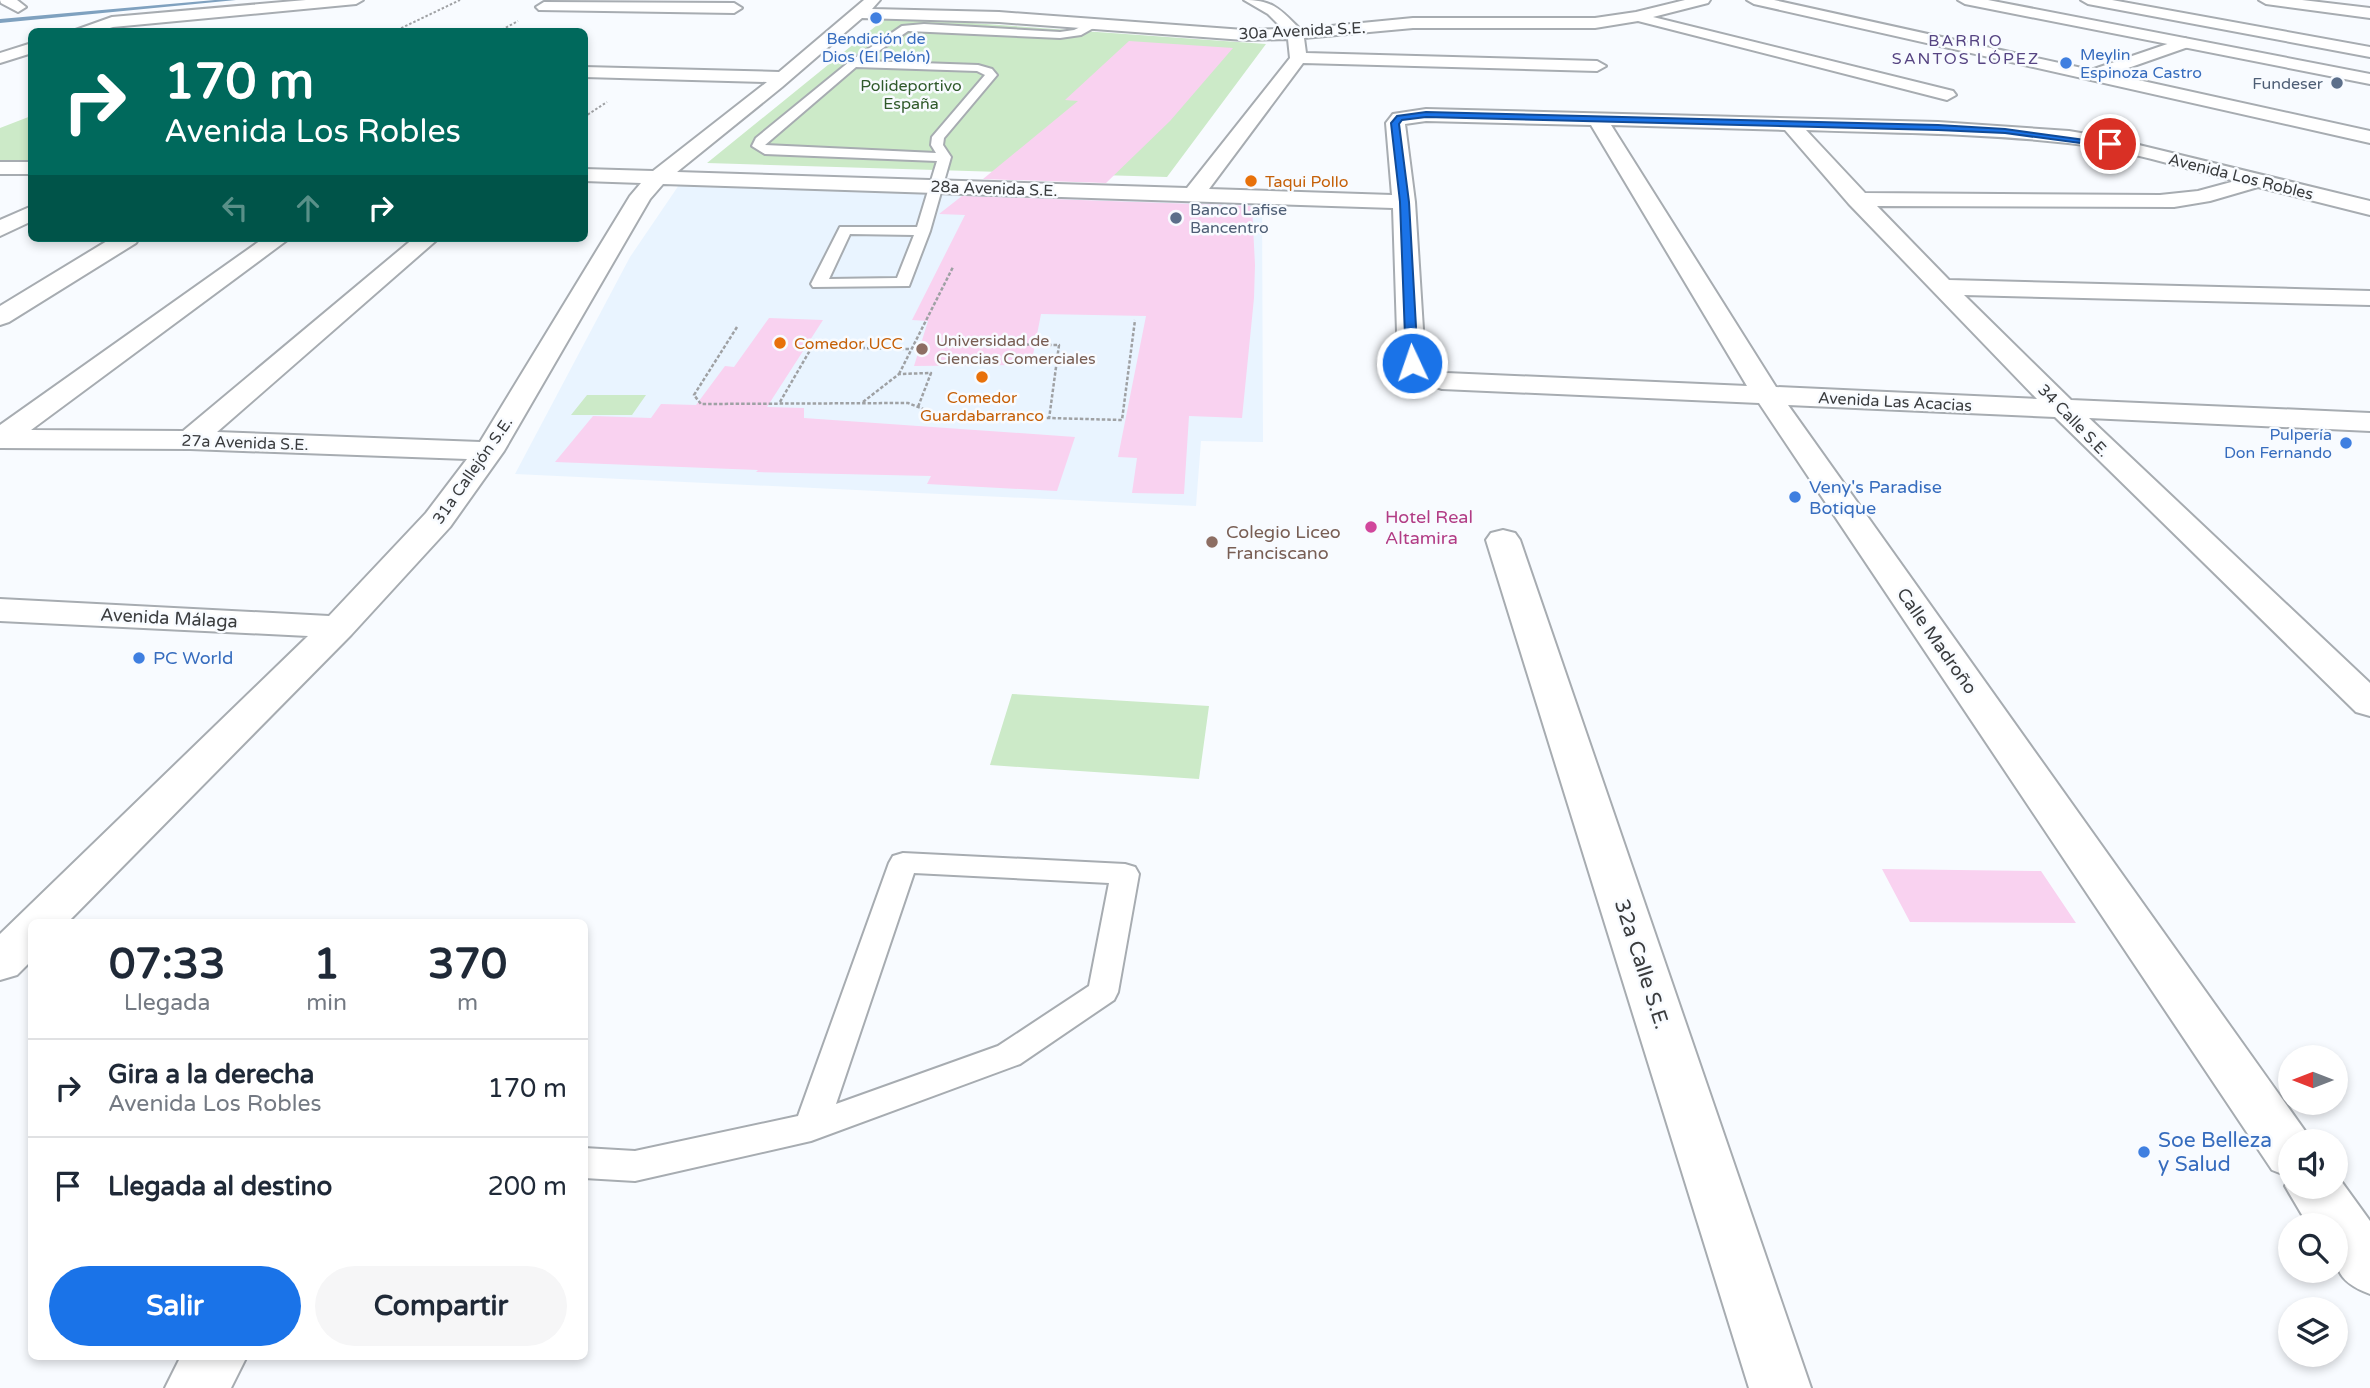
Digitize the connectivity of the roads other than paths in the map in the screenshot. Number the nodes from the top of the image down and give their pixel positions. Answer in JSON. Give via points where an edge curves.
{"nodes":[{"id":1,"x":356,"y":0,"type":"edge"},
{"id":2,"x":558,"y":0,"type":"edge"},
{"id":3,"x":1251,"y":0,"type":"edge"},
{"id":4,"x":1661,"y":0,"type":"edge"},
{"id":5,"x":1703,"y":0,"type":"edge"},
{"id":6,"x":1754,"y":0,"type":"edge"},
{"id":7,"x":1965,"y":0,"type":"edge"},
{"id":8,"x":2013,"y":0,"type":"edge"},
{"id":9,"x":2088,"y":0,"type":"edge"},
{"id":10,"x":2266,"y":0,"type":"edge"},
{"id":11,"x":863,"y":4,"type":"edge"},
{"id":12,"x":1686,"y":6,"type":"junction"},
{"id":13,"x":1407,"y":7,"type":"dead end"},
{"id":14,"x":734,"y":8,"type":"dead end"},
{"id":15,"x":1530,"y":8,"type":"dead end"},
{"id":16,"x":2370,"y":13,"type":"edge"},
{"id":17,"x":1636,"y":17,"type":"junction"},
{"id":18,"x":1451,"y":22,"type":"junction"},
{"id":19,"x":1595,"y":23,"type":"junction"},
{"id":20,"x":1093,"y":24,"type":"junction"},
{"id":21,"x":92,"y":28,"type":"edge"},
{"id":22,"x":1296,"y":34,"type":"junction"},
{"id":23,"x":2185,"y":43,"type":"junction"},
{"id":24,"x":28,"y":48,"type":"edge"},
{"id":25,"x":2370,"y":52,"type":"edge"},
{"id":26,"x":3,"y":56,"type":"edge"},
{"id":27,"x":28,"y":56,"type":"edge"},
{"id":28,"x":1298,"y":58,"type":"junction"},
{"id":29,"x":853,"y":64,"type":"junction"},
{"id":30,"x":1597,"y":66,"type":"dead end"},
{"id":31,"x":2370,"y":69,"type":"edge"},
{"id":32,"x":588,"y":72,"type":"edge"},
{"id":33,"x":2092,"y":75,"type":"junction"},
{"id":34,"x":783,"y":77,"type":"junction"},
{"id":35,"x":2370,"y":79,"type":"edge"},
{"id":36,"x":1947,"y":95,"type":"dead end"},
{"id":37,"x":1598,"y":120,"type":"junction"},
{"id":38,"x":1790,"y":124,"type":"junction"},
{"id":39,"x":2370,"y":137,"type":"edge"},
{"id":40,"x":945,"y":157,"type":"junction"},
{"id":41,"x":0,"y":168,"type":"edge"},
{"id":42,"x":28,"y":168,"type":"edge"},
{"id":43,"x":588,"y":175,"type":"edge"},
{"id":44,"x":658,"y":177,"type":"junction"},
{"id":45,"x":2257,"y":180,"type":"junction"},
{"id":46,"x":936,"y":186,"type":"junction"},
{"id":47,"x":1194,"y":194,"type":"junction"},
{"id":48,"x":1857,"y":199,"type":"junction"},
{"id":49,"x":1404,"y":202,"type":"junction"},
{"id":50,"x":2370,"y":208,"type":"edge"},
{"id":51,"x":28,"y":214,"type":"edge"},
{"id":52,"x":0,"y":229,"type":"edge"},
{"id":53,"x":923,"y":230,"type":"junction"},
{"id":54,"x":122,"y":242,"type":"edge"},
{"id":55,"x":273,"y":242,"type":"edge"},
{"id":56,"x":423,"y":242,"type":"edge"},
{"id":57,"x":1943,"y":287,"type":"junction"},
{"id":58,"x":2370,"y":298,"type":"edge"},
{"id":59,"x":0,"y":317,"type":"edge"},
{"id":60,"x":1766,"y":395,"type":"junction"},
{"id":61,"x":2064,"y":409,"type":"junction"},
{"id":62,"x":2369,"y":423,"type":"edge"},
{"id":63,"x":0,"y":439,"type":"edge"},
{"id":64,"x":191,"y":440,"type":"junction"},
{"id":65,"x":489,"y":451,"type":"junction"},
{"id":66,"x":1503,"y":540,"type":"dead end"},
{"id":67,"x":0,"y":610,"type":"edge"},
{"id":68,"x":338,"y":627,"type":"junction"},
{"id":69,"x":2370,"y":704,"type":"edge"},
{"id":70,"x":43,"y":919,"type":"edge"},
{"id":71,"x":28,"y":935,"type":"edge"},
{"id":72,"x":0,"y":962,"type":"edge"},
{"id":73,"x":811,"y":1127,"type":"junction"},
{"id":74,"x":2278,"y":1135,"type":"edge"},
{"id":75,"x":588,"y":1163,"type":"edge"},
{"id":76,"x":2323,"y":1199,"type":"edge"},
{"id":77,"x":2370,"y":1268,"type":"edge"},
{"id":78,"x":214,"y":1360,"type":"edge"},
{"id":79,"x":196,"y":1388,"type":"edge"},
{"id":80,"x":1780,"y":1388,"type":"edge"}],
"edges":[{"from":1,"to":21,"type":"street","via":[[112,22]]},
{"from":2,"to":14,"type":"street","via":[[544,7]]},
{"from":3,"to":22,"type":"street","via":[[1273,11]]},
{"from":4,"to":12,"type":"street"},
{"from":5,"to":12,"type":"street","name":"30a Avenida S.E."},
{"from":6,"to":33,"type":"street"},
{"from":7,"to":23,"type":"street"},
{"from":8,"to":31,"type":"street"},
{"from":9,"to":25,"type":"street"},
{"from":10,"to":16,"type":"street"},
{"from":11,"to":20,"type":"street","name":"30a Avenida S.E."},
{"from":11,"to":34,"type":"street","name":"31a Callejón S.E."},
{"from":12,"to":17,"type":"street","name":"30a Avenida S.E."},
{"from":13,"to":18,"type":"street"},
{"from":15,"to":19,"type":"street"},
{"from":17,"to":19,"type":"street","name":"30a Avenida S.E."},
{"from":17,"to":36,"type":"street"},
{"from":18,"to":19,"type":"street","name":"30a Avenida S.E."},
{"from":18,"to":22,"type":"street","name":"30a Avenida S.E."},
{"from":20,"to":22,"type":"street","name":"30a Avenida S.E."},
{"from":20,"to":29,"type":"lane","via":[[1077,33],[1059,35],[906,28]]},
{"from":22,"to":28,"type":"street"},
{"from":23,"to":33,"type":"street"},
{"from":23,"to":35,"type":"street"},
{"from":24,"to":26,"type":"street"},
{"from":26,"to":27,"type":"street"},
{"from":28,"to":30,"type":"street"},
{"from":28,"to":47,"type":"street"},
{"from":29,"to":40,"type":"lane","via":[[988,71],[991,75],[938,137],[937,145]]},
{"from":29,"to":40,"type":"lane","via":[[758,146],[765,150]]},
{"from":32,"to":34,"type":"street"},
{"from":33,"to":39,"type":"street"},
{"from":34,"to":44,"type":"street","name":"31a Callejón S.E."},
{"from":37,"to":38,"type":"street","name":"Avenida Los Robles"},
{"from":37,"to":49,"type":"street","name":"Avenida Los Robles","via":[[1400,118],[1395,123]]},
{"from":37,"to":60,"type":"street","name":"Calle Madroño"},
{"from":38,"to":45,"type":"street","name":"Avenida Los Robles","via":[[2068,137]]},
{"from":38,"to":48,"type":"street","name":"34 Calle S.E."},
{"from":40,"to":46,"type":"lane"},
{"from":41,"to":42,"type":"street"},
{"from":43,"to":44,"type":"street","name":"28a Avenida S.E."},
{"from":44,"to":46,"type":"street","name":"28a Avenida S.E."},
{"from":44,"to":65,"type":"street","name":"31a Callejón S.E.","via":[[641,196]]},
{"from":45,"to":48,"type":"street","via":[[2216,195],[2183,200]]},
{"from":45,"to":50,"type":"street","name":"Avenida Los Robles"},
{"from":46,"to":47,"type":"street","name":"28a Avenida S.E."},
{"from":46,"to":53,"type":"lane"},
{"from":47,"to":49,"type":"street","name":"28a Avenida S.E."},
{"from":48,"to":57,"type":"street","name":"34 Calle S.E."},
{"from":49,"to":60,"type":"street","name":"Avenida Las Acacias","via":[[1412,363],[1422,373],[1443,382]]},
{"from":51,"to":52,"type":"street"},
{"from":53,"to":53,"type":"lane","via":[[903,283],[819,284],[845,230]]},
{"from":54,"to":59,"type":"street"},
{"from":55,"to":63,"type":"street"},
{"from":56,"to":64,"type":"street"},
{"from":57,"to":58,"type":"street"},
{"from":57,"to":61,"type":"street","name":"34 Calle S.E."},
{"from":60,"to":61,"type":"street","name":"Avenida Las Acacias"},
{"from":60,"to":74,"type":"street","name":"Calle Madroño"},
{"from":61,"to":62,"type":"street","name":"Avenida Las Acacias"},
{"from":61,"to":69,"type":"street","name":"34 Calle S.E."},
{"from":63,"to":64,"type":"street","name":"27a Avenida S.E."},
{"from":64,"to":65,"type":"street","name":"27a Avenida S.E."},
{"from":65,"to":68,"type":"street","name":"31a Callejón S.E.","via":[[438,520]]},
{"from":66,"to":80,"type":"street","name":"32a Calle S.E."},
{"from":67,"to":68,"type":"street","name":"Avenida Málaga"},
{"from":68,"to":70,"type":"street","name":"31a Callejón S.E."},
{"from":71,"to":72,"type":"street"},
{"from":73,"to":73,"type":"lane","via":[[904,863],[1125,874],[1103,992],[1009,1055]]},
{"from":73,"to":75,"type":"lane","via":[[635,1166]]},
{"from":76,"to":77,"type":"street"},
{"from":78,"to":79,"type":"street"}]}
